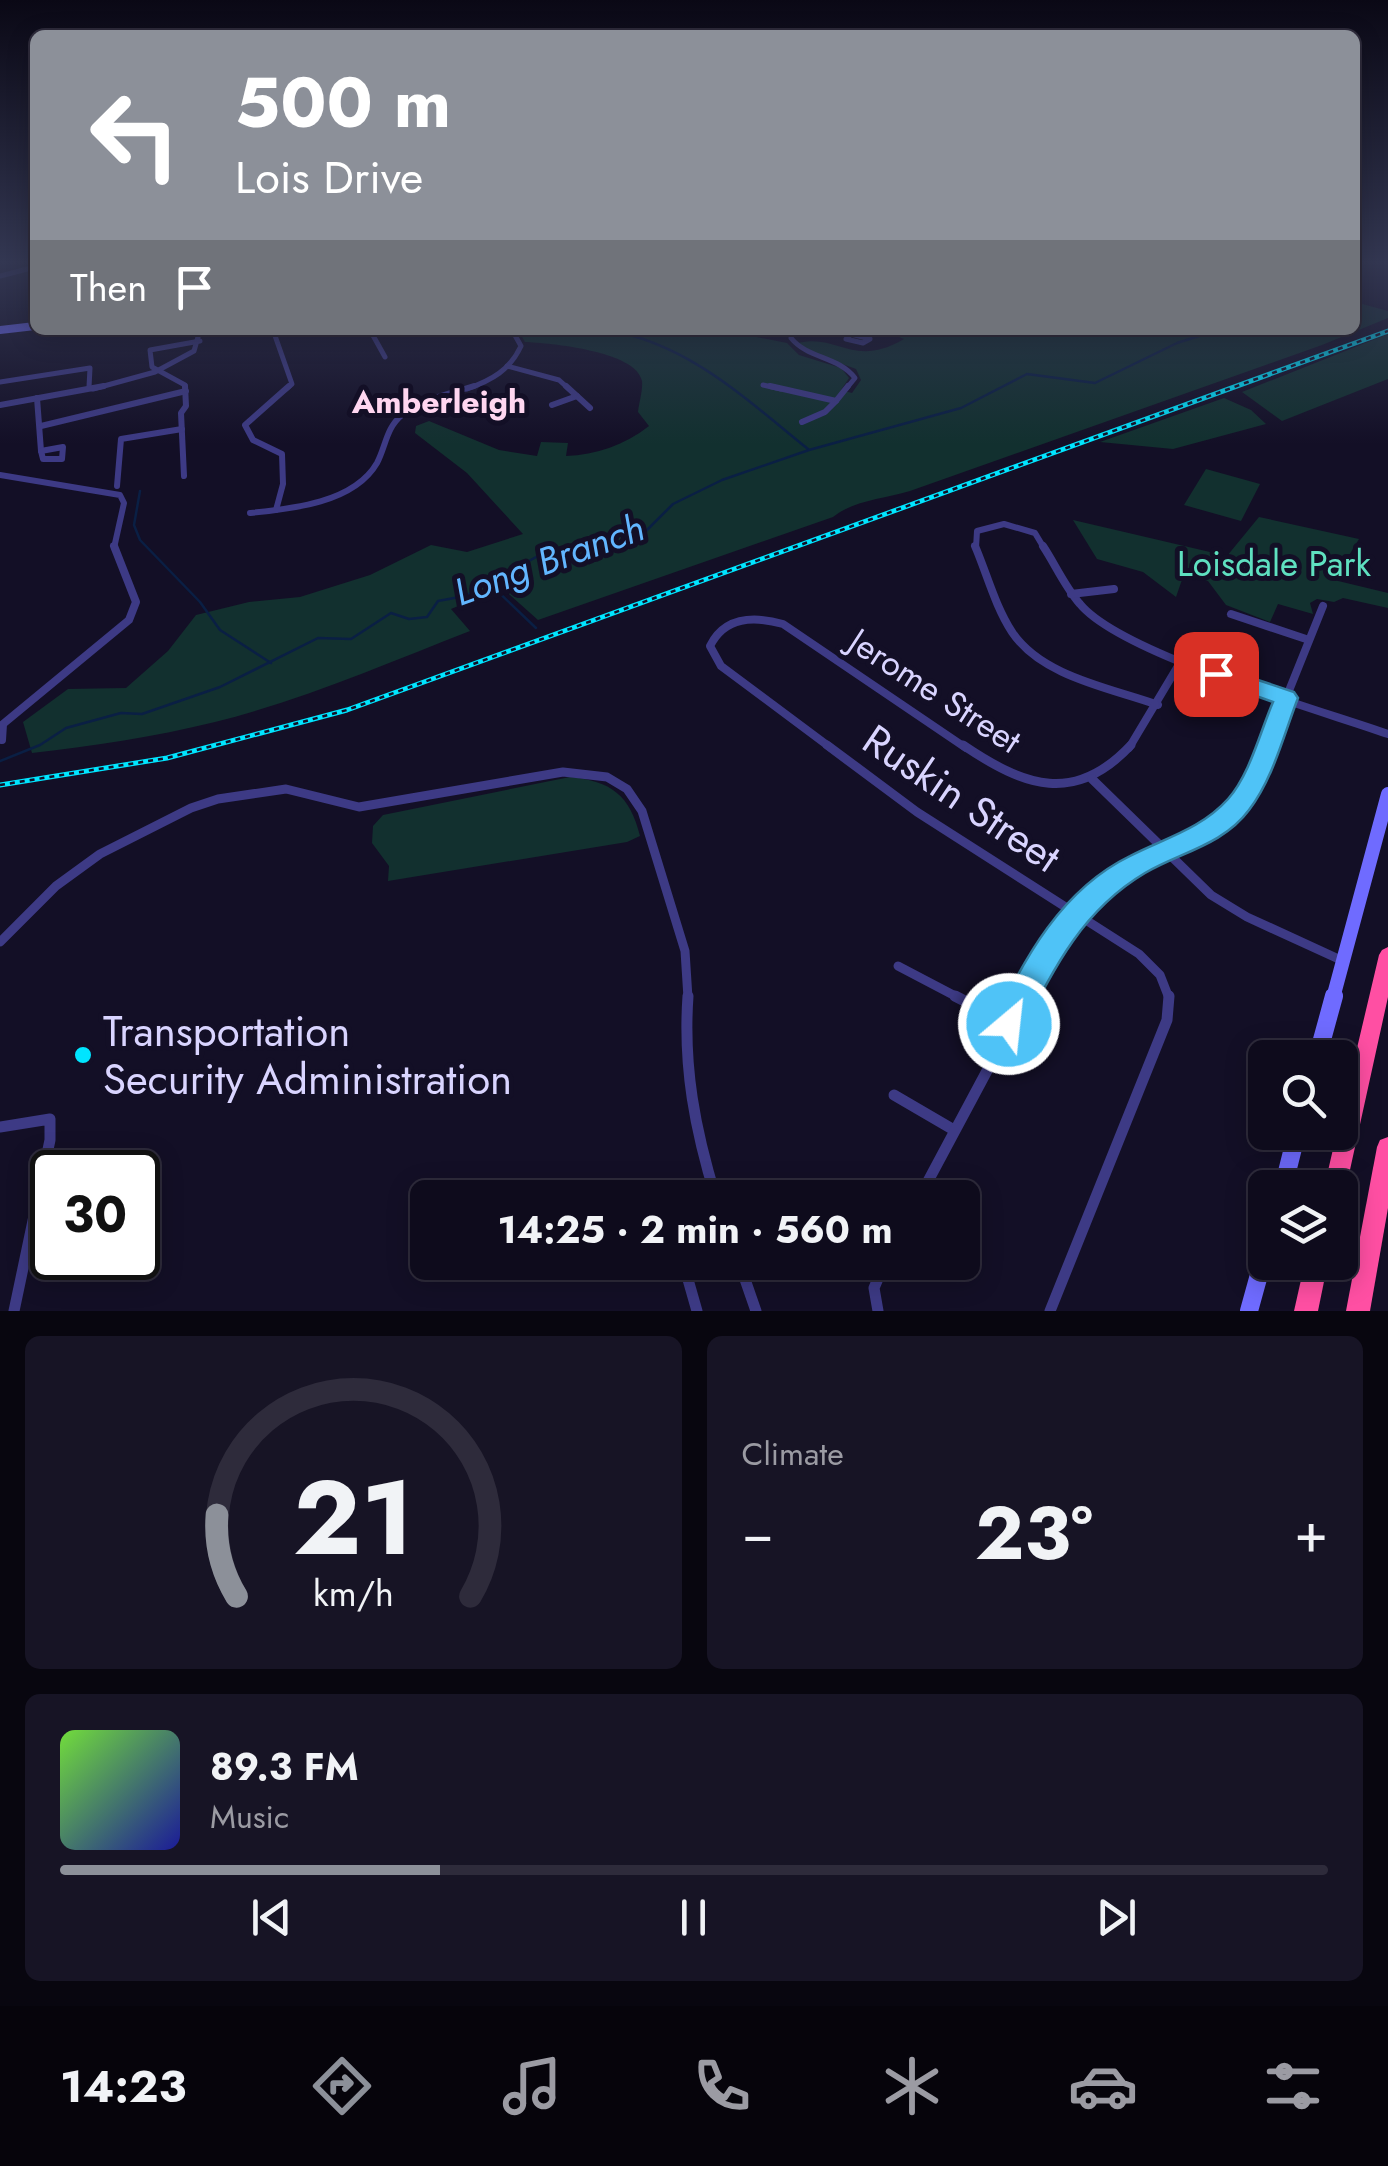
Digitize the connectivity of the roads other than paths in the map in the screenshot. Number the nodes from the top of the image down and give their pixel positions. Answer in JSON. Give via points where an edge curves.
{"nodes":[{"id":1,"x":30,"y":327,"type":"edge"},
{"id":2,"x":0,"y":330,"type":"edge"},
{"id":3,"x":200,"y":335,"type":"edge"},
{"id":4,"x":276,"y":335,"type":"edge"},
{"id":5,"x":373,"y":335,"type":"edge"},
{"id":6,"x":516,"y":335,"type":"edge"},
{"id":7,"x":792,"y":335,"type":"edge"},
{"id":8,"x":200,"y":341,"type":"junction"},
{"id":9,"x":385,"y":357,"type":"dead end"},
{"id":10,"x":507,"y":366,"type":"junction"},
{"id":11,"x":160,"y":371,"type":"junction"},
{"id":12,"x":34,"y":377,"type":"junction"},
{"id":13,"x":0,"y":382,"type":"edge"},
{"id":14,"x":764,"y":385,"type":"dead end"},
{"id":15,"x":89,"y":388,"type":"junction"},
{"id":16,"x":186,"y":391,"type":"junction"},
{"id":17,"x":34,"y":396,"type":"junction"},
{"id":18,"x":577,"y":396,"type":"junction"},
{"id":19,"x":836,"y":402,"type":"junction"},
{"id":20,"x":0,"y":405,"type":"edge"},
{"id":21,"x":552,"y":405,"type":"dead end"},
{"id":22,"x":590,"y":408,"type":"dead end"},
{"id":23,"x":802,"y":422,"type":"dead end"},
{"id":24,"x":40,"y":426,"type":"junction"},
{"id":25,"x":182,"y":430,"type":"junction"},
{"id":26,"x":41,"y":451,"type":"dead end"},
{"id":27,"x":1,"y":476,"type":"edge"},
{"id":28,"x":184,"y":476,"type":"dead end"},
{"id":29,"x":117,"y":486,"type":"dead end"},
{"id":30,"x":276,"y":510,"type":"junction"},
{"id":31,"x":250,"y":513,"type":"dead end"},
{"id":32,"x":1114,"y":589,"type":"dead end"},
{"id":33,"x":1072,"y":594,"type":"junction"},
{"id":34,"x":1324,"y":606,"type":"dead end"},
{"id":35,"x":1231,"y":614,"type":"dead end"},
{"id":36,"x":726,"y":625,"type":"joint"},
{"id":37,"x":1309,"y":640,"type":"junction"},
{"id":38,"x":1181,"y":661,"type":"junction"},
{"id":39,"x":1286,"y":698,"type":"junction"},
{"id":40,"x":1158,"y":705,"type":"junction"},
{"id":41,"x":1388,"y":734,"type":"edge"},
{"id":42,"x":2,"y":740,"type":"edge"},
{"id":43,"x":1092,"y":779,"type":"junction"},
{"id":44,"x":1388,"y":794,"type":"edge"},
{"id":45,"x":1164,"y":853,"type":"junction"},
{"id":46,"x":1075,"y":913,"type":"junction"},
{"id":47,"x":0,"y":942,"type":"edge"},
{"id":48,"x":1388,"y":956,"type":"edge"},
{"id":49,"x":1343,"y":962,"type":"junction"},
{"id":50,"x":898,"y":966,"type":"dead end"},
{"id":51,"x":1009,"y":1024,"type":"junction"},
{"id":52,"x":1323,"y":1040,"type":"edge"},
{"id":53,"x":894,"y":1095,"type":"dead end"},
{"id":54,"x":0,"y":1126,"type":"edge"},
{"id":55,"x":954,"y":1130,"type":"junction"},
{"id":56,"x":1388,"y":1147,"type":"edge"},
{"id":57,"x":1339,"y":1170,"type":"edge"},
{"id":58,"x":710,"y":1180,"type":"edge"},
{"id":59,"x":928,"y":1180,"type":"edge"},
{"id":60,"x":688,"y":1280,"type":"edge"},
{"id":61,"x":745,"y":1280,"type":"edge"},
{"id":62,"x":877,"y":1280,"type":"edge"},
{"id":63,"x":1258,"y":1280,"type":"edge"},
{"id":64,"x":1314,"y":1280,"type":"edge"},
{"id":65,"x":14,"y":1311,"type":"edge"},
{"id":66,"x":696,"y":1311,"type":"edge"},
{"id":67,"x":756,"y":1311,"type":"edge"},
{"id":68,"x":878,"y":1311,"type":"edge"},
{"id":69,"x":1050,"y":1311,"type":"edge"},
{"id":70,"x":1250,"y":1311,"type":"edge"},
{"id":71,"x":1306,"y":1311,"type":"edge"},
{"id":72,"x":1358,"y":1311,"type":"edge"}],
"edges":[{"from":1,"to":2,"type":"main road"},
{"from":3,"to":8,"type":"street"},
{"from":4,"to":30,"type":"street","via":[[292,384],[245,425],[253,440],[283,456]]},
{"from":5,"to":9,"type":"street"},
{"from":6,"to":10,"type":"street","via":[[521,349]]},
{"from":7,"to":19,"type":"street","via":[[800,351],[851,371],[852,384]]},
{"from":8,"to":11,"type":"street"},
{"from":8,"to":11,"type":"street","via":[[150,349],[149,363]]},
{"from":10,"to":18,"type":"street","via":[[558,380]]},
{"from":10,"to":30,"type":"street","via":[[401,414],[386,432],[380,463],[357,484]]},
{"from":11,"to":15,"type":"street"},
{"from":11,"to":16,"type":"street","via":[[182,381]]},
{"from":12,"to":13,"type":"street"},
{"from":12,"to":15,"type":"street","via":[[90,368]]},
{"from":12,"to":17,"type":"street"},
{"from":14,"to":19,"type":"street"},
{"from":15,"to":17,"type":"street"},
{"from":16,"to":24,"type":"street"},
{"from":16,"to":25,"type":"street"},
{"from":17,"to":20,"type":"street"},
{"from":17,"to":24,"type":"street"},
{"from":18,"to":21,"type":"street"},
{"from":18,"to":22,"type":"street"},
{"from":19,"to":23,"type":"street"},
{"from":24,"to":26,"type":"street"},
{"from":25,"to":28,"type":"street"},
{"from":25,"to":29,"type":"street","via":[[121,438]]},
{"from":27,"to":42,"type":"street","via":[[122,497],[114,546],[136,602],[116,632],[3,724]]},
{"from":30,"to":31,"type":"street"},
{"from":32,"to":33,"type":"street"},
{"from":33,"to":38,"type":"street","via":[[1112,630]]},
{"from":33,"to":40,"type":"street","via":[[1038,535],[998,524],[980,529],[974,543],[1023,646],[1064,670]]},
{"from":34,"to":37,"type":"street"},
{"from":35,"to":37,"type":"street"},
{"from":36,"to":43,"type":"street","name":"Jerome Street","via":[[760,619],[787,626],[1006,772],[1054,784]]},
{"from":36,"to":46,"type":"street","name":"Ruskin Street","via":[[710,646],[721,666],[917,812]]},
{"from":37,"to":39,"type":"street"},
{"from":38,"to":39,"type":"street"},
{"from":38,"to":40,"type":"street"},
{"from":39,"to":41,"type":"street"},
{"from":39,"to":45,"type":"street","via":[[1239,804],[1209,832]]},
{"from":40,"to":43,"type":"street","via":[[1128,754]]},
{"from":43,"to":45,"type":"street"},
{"from":44,"to":49,"type":"main road"},
{"from":45,"to":46,"type":"street","via":[[1112,880]]},
{"from":45,"to":49,"type":"street","via":[[1229,907]]},
{"from":46,"to":51,"type":"street"},
{"from":46,"to":69,"type":"street","name":"Ruskin Street","via":[[1150,962],[1171,1004]]},
{"from":47,"to":58,"type":"street","via":[[56,886],[100,854],[218,799],[286,789],[358,807],[563,772],[607,777],[638,802],[685,951],[688,1088]]},
{"from":48,"to":57,"type":"highway"},
{"from":49,"to":52,"type":"main road"},
{"from":50,"to":51,"type":"street"},
{"from":51,"to":55,"type":"street"},
{"from":53,"to":55,"type":"street"},
{"from":54,"to":65,"type":"street","via":[[50,1120]]},
{"from":55,"to":59,"type":"street"},
{"from":56,"to":72,"type":"highway"},
{"from":60,"to":66,"type":"street"},
{"from":61,"to":67,"type":"street"},
{"from":62,"to":68,"type":"street"},
{"from":63,"to":70,"type":"main road"},
{"from":64,"to":71,"type":"highway"}]}
